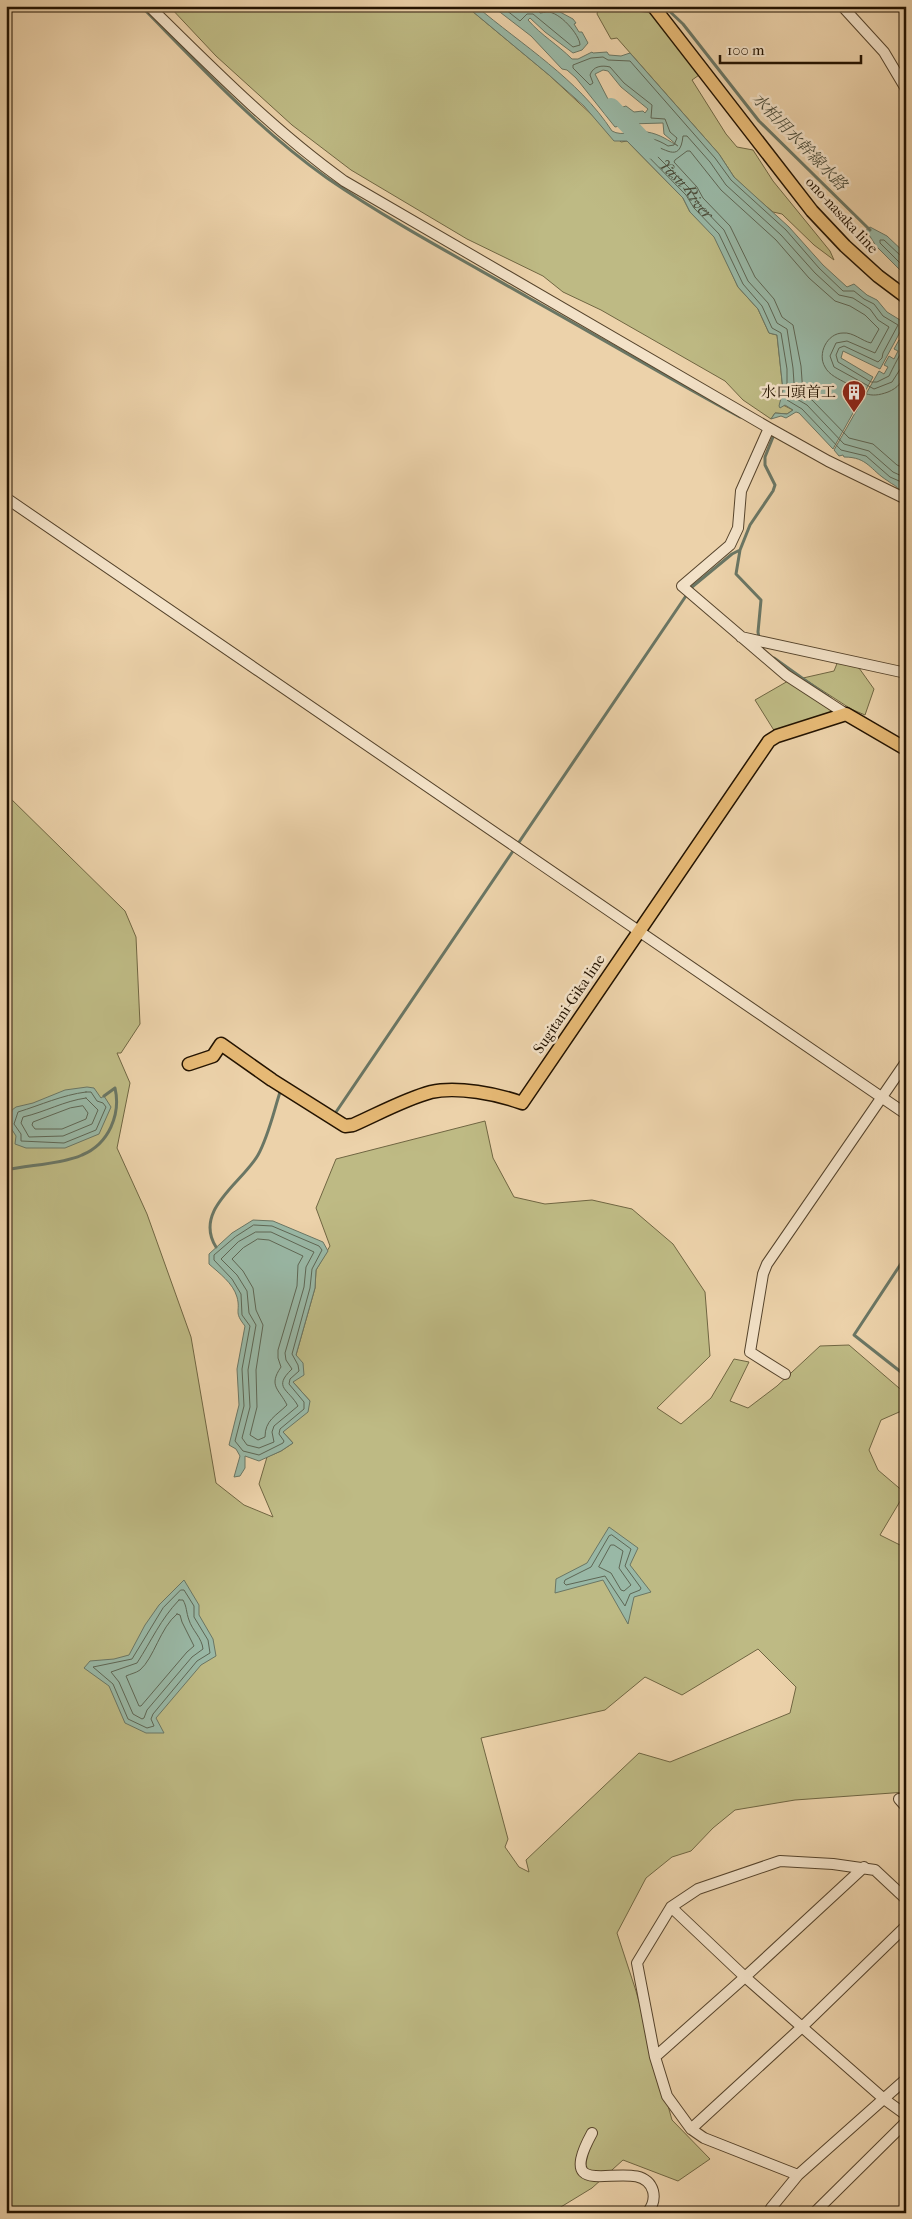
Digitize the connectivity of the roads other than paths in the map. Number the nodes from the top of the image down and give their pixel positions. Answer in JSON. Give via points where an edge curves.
{"nodes":[{"id":1,"x":149,"y":6,"type":"edge"},
{"id":2,"x":653,"y":6,"type":"edge"},
{"id":3,"x":842,"y":6,"type":"edge"},
{"id":4,"x":906,"y":89,"type":"edge"},
{"id":5,"x":906,"y":297,"type":"edge"},
{"id":6,"x":769,"y":428,"type":"junction"},
{"id":7,"x":6,"y":498,"type":"edge"},
{"id":8,"x":906,"y":499,"type":"edge"},
{"id":9,"x":740,"y":637,"type":"junction"},
{"id":10,"x":906,"y":673,"type":"edge"},
{"id":11,"x":846,"y":714,"type":"junction"},
{"id":12,"x":906,"y":749,"type":"edge"},
{"id":13,"x":639,"y":930,"type":"junction"},
{"id":14,"x":906,"y":1062,"type":"edge"},
{"id":15,"x":189,"y":1064,"type":"dead end"},
{"id":16,"x":881,"y":1097,"type":"junction"},
{"id":17,"x":906,"y":1114,"type":"edge"},
{"id":18,"x":785,"y":1374,"type":"dead end"},
{"id":19,"x":899,"y":1798,"type":"dead end"},
{"id":20,"x":906,"y":1808,"type":"edge"},
{"id":21,"x":864,"y":1867,"type":"junction"},
{"id":22,"x":906,"y":1899,"type":"edge"},
{"id":23,"x":671,"y":1907,"type":"junction"},
{"id":24,"x":906,"y":1926,"type":"edge"},
{"id":25,"x":746,"y":1977,"type":"junction"},
{"id":26,"x":802,"y":2027,"type":"junction"},
{"id":27,"x":655,"y":2057,"type":"junction"},
{"id":28,"x":906,"y":2079,"type":"edge"},
{"id":29,"x":884,"y":2099,"type":"junction"},
{"id":30,"x":906,"y":2115,"type":"edge"},
{"id":31,"x":906,"y":2122,"type":"edge"},
{"id":32,"x":691,"y":2129,"type":"junction"},
{"id":33,"x":592,"y":2133,"type":"dead end"},
{"id":34,"x":798,"y":2175,"type":"junction"},
{"id":35,"x":772,"y":2208,"type":"dead end"},
{"id":36,"x":647,"y":2213,"type":"edge"},
{"id":37,"x":814,"y":2213,"type":"edge"}],
"edges":[{"from":1,"to":6,"type":"street","via":[[259,113],[344,181]]},
{"from":2,"to":5,"type":"main road","name":"ono-nasaka line","via":[[812,211],[878,276]]},
{"from":3,"to":4,"type":"street","via":[[884,52]]},
{"from":6,"to":8,"type":"street"},
{"from":6,"to":9,"type":"street","via":[[741,491],[738,528],[730,545],[682,586]]},
{"from":7,"to":13,"type":"street"},
{"from":9,"to":10,"type":"street"},
{"from":9,"to":11,"type":"street","via":[[786,676]]},
{"from":11,"to":12,"type":"main road"},
{"from":11,"to":13,"type":"main road","name":"Sugitani-Gika line","via":[[769,741]]},
{"from":13,"to":15,"type":"main road","name":"Sugitani-Gika line","via":[[522,1102],[492,1094],[445,1090],[416,1097],[345,1126],[221,1044],[213,1056]]},
{"from":13,"to":16,"type":"street"},
{"from":14,"to":16,"type":"street"},
{"from":16,"to":17,"type":"street"},
{"from":16,"to":18,"type":"street","via":[[763,1274],[750,1352]]},
{"from":19,"to":20,"type":"street"},
{"from":21,"to":22,"type":"street","via":[[875,1870]]},
{"from":21,"to":23,"type":"street","via":[[780,1861],[698,1889]]},
{"from":21,"to":25,"type":"street"},
{"from":23,"to":25,"type":"street"},
{"from":23,"to":27,"type":"street","via":[[637,1962]]},
{"from":24,"to":26,"type":"street"},
{"from":25,"to":26,"type":"street"},
{"from":25,"to":27,"type":"street"},
{"from":26,"to":29,"type":"street"},
{"from":26,"to":32,"type":"street"},
{"from":27,"to":32,"type":"street","via":[[667,2096]]},
{"from":28,"to":29,"type":"street"},
{"from":29,"to":30,"type":"street"},
{"from":29,"to":34,"type":"street"},
{"from":31,"to":37,"type":"street"},
{"from":32,"to":34,"type":"street","via":[[704,2138]]},
{"from":33,"to":36,"type":"street","via":[[581,2154],[584,2173],[598,2177],[640,2177],[653,2191],[653,2204]]},
{"from":34,"to":35,"type":"street"}]}
